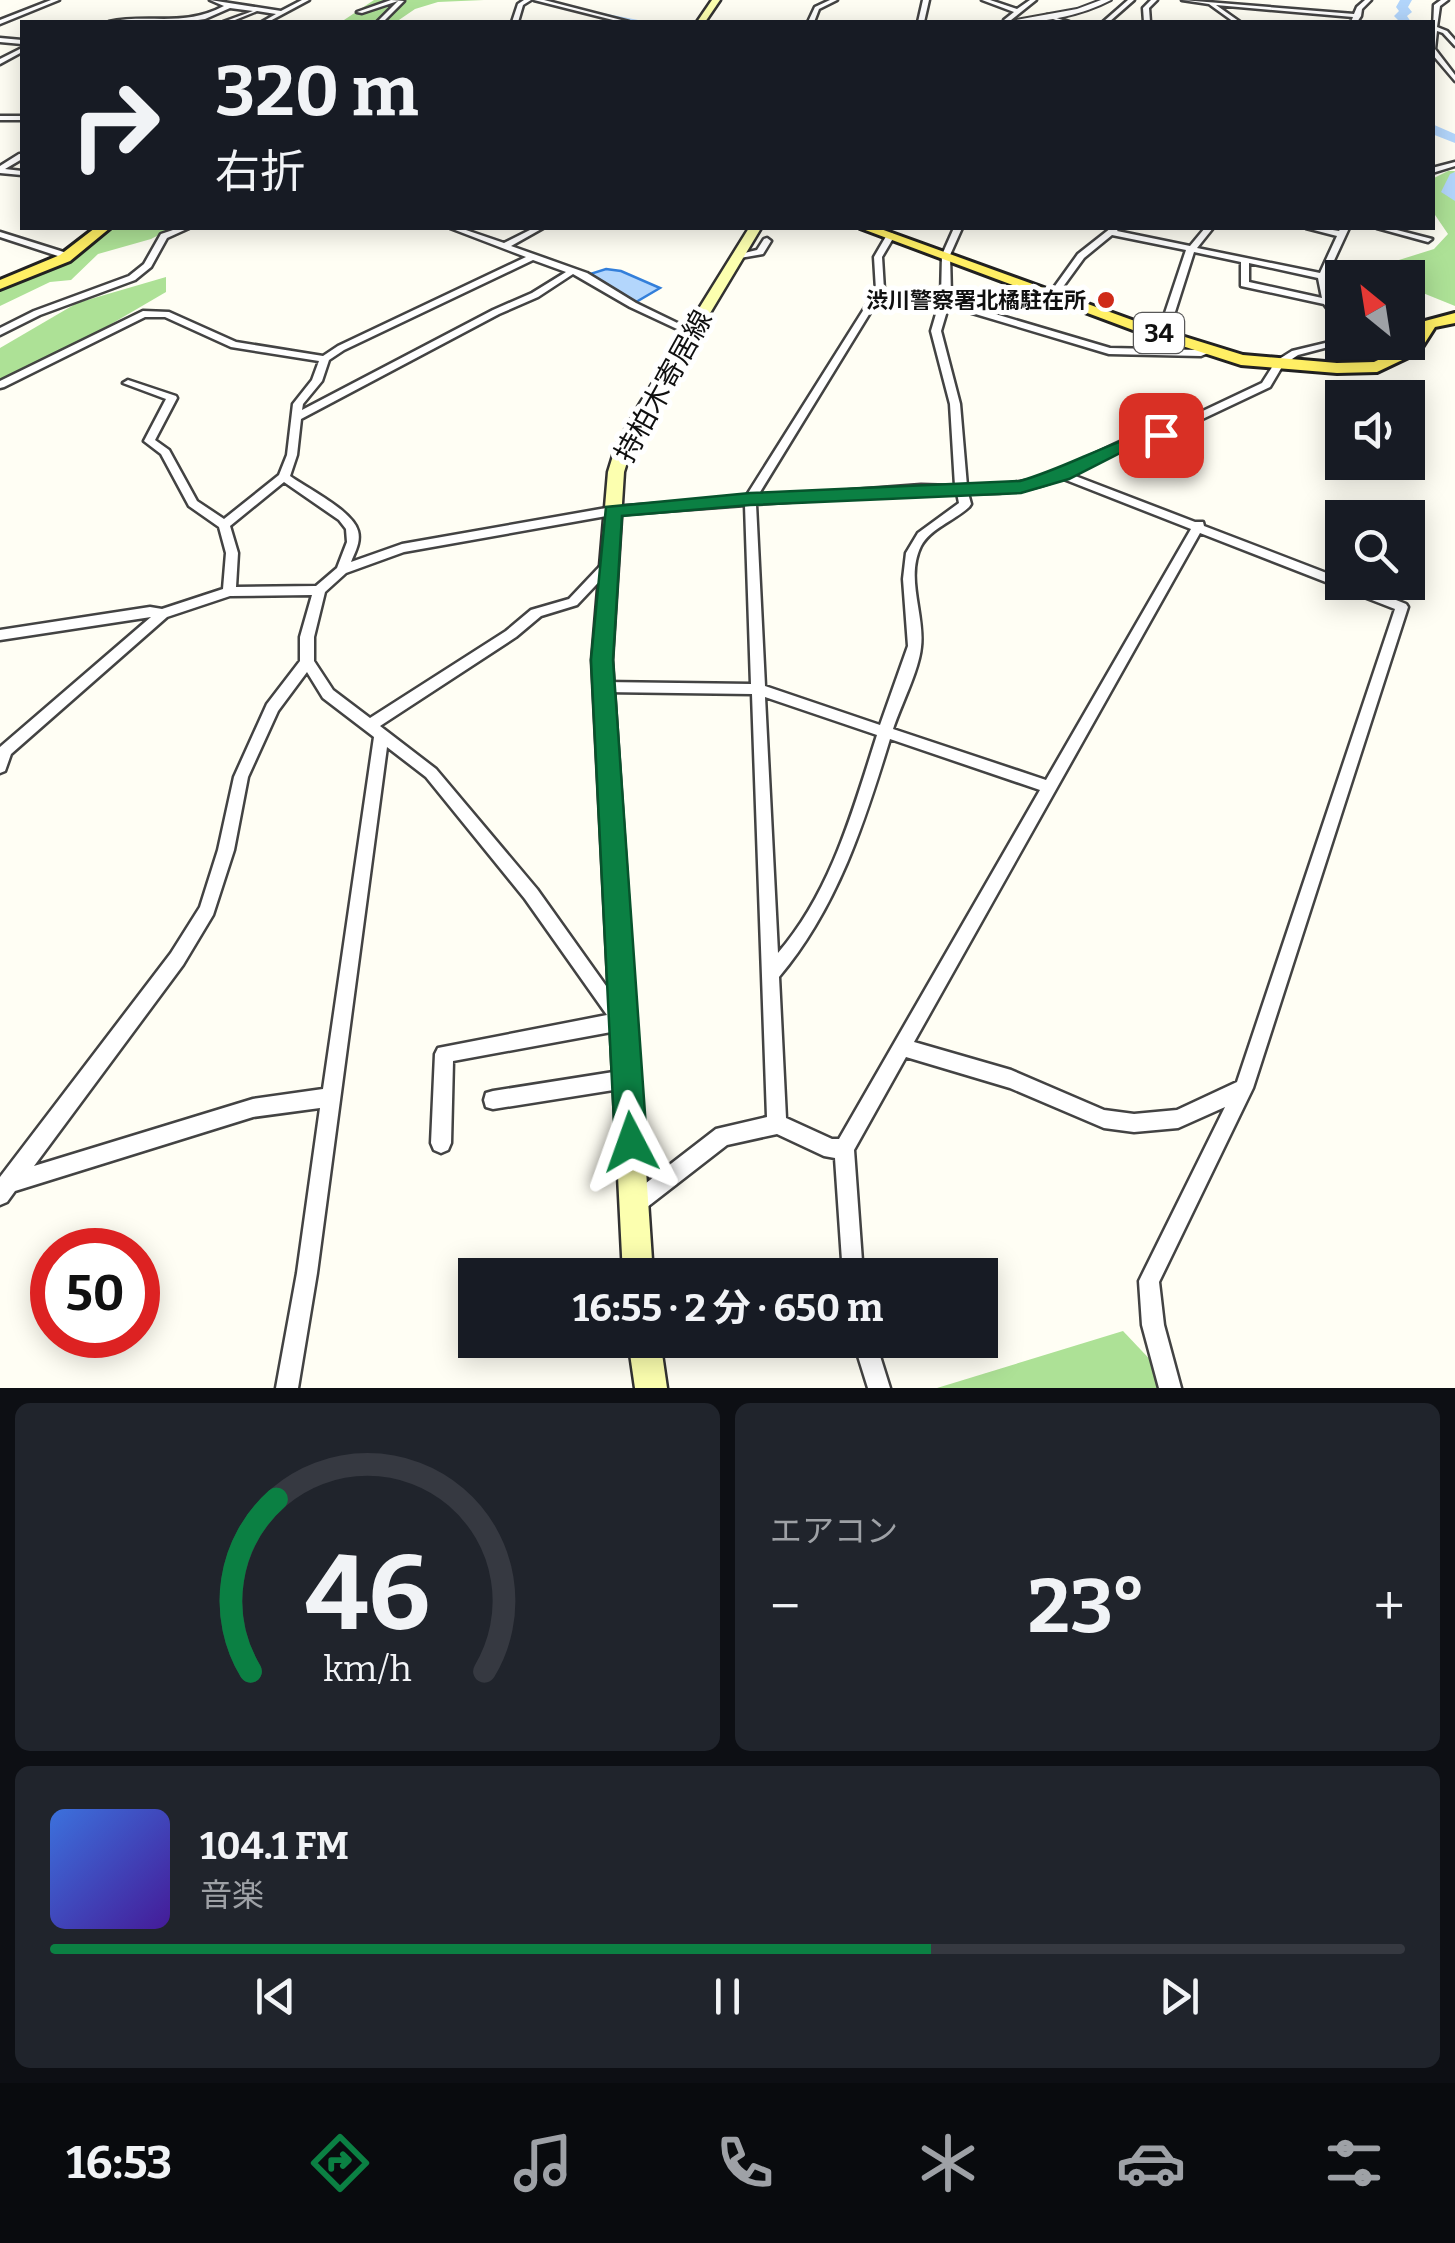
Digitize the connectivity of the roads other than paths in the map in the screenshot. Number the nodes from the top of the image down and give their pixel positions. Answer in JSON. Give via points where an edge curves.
{"nodes":[{"id":1,"x":56,"y":0,"type":"edge"},
{"id":2,"x":213,"y":0,"type":"edge"},
{"id":3,"x":306,"y":0,"type":"edge"},
{"id":4,"x":368,"y":0,"type":"edge"},
{"id":5,"x":399,"y":0,"type":"edge"},
{"id":6,"x":537,"y":0,"type":"edge"},
{"id":7,"x":834,"y":0,"type":"edge"},
{"id":8,"x":985,"y":0,"type":"edge"},
{"id":9,"x":1033,"y":0,"type":"edge"},
{"id":10,"x":1108,"y":0,"type":"edge"},
{"id":11,"x":1131,"y":0,"type":"edge"},
{"id":12,"x":1184,"y":0,"type":"edge"},
{"id":13,"x":1368,"y":0,"type":"edge"},
{"id":14,"x":1445,"y":0,"type":"edge"},
{"id":15,"x":1212,"y":2,"type":"edge"},
{"id":16,"x":229,"y":6,"type":"junction"},
{"id":17,"x":34,"y":9,"type":"junction"},
{"id":18,"x":0,"y":10,"type":"edge"},
{"id":19,"x":261,"y":10,"type":"junction"},
{"id":20,"x":1016,"y":11,"type":"junction"},
{"id":21,"x":360,"y":12,"type":"junction"},
{"id":22,"x":282,"y":13,"type":"junction"},
{"id":23,"x":1051,"y":16,"type":"junction"},
{"id":24,"x":1356,"y":19,"type":"edge"},
{"id":25,"x":184,"y":20,"type":"edge"},
{"id":26,"x":232,"y":20,"type":"edge"},
{"id":27,"x":269,"y":20,"type":"edge"},
{"id":28,"x":351,"y":20,"type":"edge"},
{"id":29,"x":382,"y":20,"type":"edge"},
{"id":30,"x":618,"y":20,"type":"edge"},
{"id":31,"x":812,"y":20,"type":"edge"},
{"id":32,"x":1008,"y":20,"type":"edge"},
{"id":33,"x":1024,"y":20,"type":"edge"},
{"id":34,"x":1036,"y":20,"type":"edge"},
{"id":35,"x":1061,"y":20,"type":"edge"},
{"id":36,"x":1108,"y":20,"type":"edge"},
{"id":37,"x":1234,"y":20,"type":"edge"},
{"id":38,"x":0,"y":22,"type":"edge"},
{"id":39,"x":1435,"y":28,"type":"edge"},
{"id":40,"x":1455,"y":44,"type":"edge"},
{"id":41,"x":1435,"y":53,"type":"edge"},
{"id":42,"x":1455,"y":79,"type":"edge"},
{"id":43,"x":100,"y":230,"type":"edge"},
{"id":44,"x":180,"y":230,"type":"edge"},
{"id":45,"x":460,"y":230,"type":"edge"},
{"id":46,"x":536,"y":230,"type":"edge"},
{"id":47,"x":754,"y":230,"type":"edge"},
{"id":48,"x":874,"y":230,"type":"edge"},
{"id":49,"x":957,"y":230,"type":"edge"},
{"id":50,"x":1113,"y":230,"type":"edge"},
{"id":51,"x":1207,"y":230,"type":"edge"},
{"id":52,"x":1390,"y":230,"type":"edge"},
{"id":53,"x":1343,"y":231,"type":"edge"},
{"id":54,"x":0,"y":234,"type":"edge"},
{"id":55,"x":892,"y":235,"type":"junction"},
{"id":56,"x":1428,"y":239,"type":"dead end"},
{"id":57,"x":767,"y":242,"type":"dead end"},
{"id":58,"x":507,"y":245,"type":"junction"},
{"id":59,"x":1192,"y":249,"type":"junction"},
{"id":60,"x":740,"y":255,"type":"junction"},
{"id":61,"x":946,"y":255,"type":"junction"},
{"id":62,"x":67,"y":256,"type":"junction"},
{"id":63,"x":533,"y":257,"type":"junction"},
{"id":64,"x":1245,"y":260,"type":"junction"},
{"id":65,"x":571,"y":272,"type":"junction"},
{"id":66,"x":1322,"y":276,"type":"junction"},
{"id":67,"x":0,"y":284,"type":"edge"},
{"id":68,"x":1325,"y":289,"type":"edge"},
{"id":69,"x":1054,"y":293,"type":"junction"},
{"id":70,"x":946,"y":297,"type":"junction"},
{"id":71,"x":1325,"y":301,"type":"edge"},
{"id":72,"x":1450,"y":319,"type":"edge"},
{"id":73,"x":0,"y":332,"type":"edge"},
{"id":74,"x":693,"y":332,"type":"junction"},
{"id":75,"x":1163,"y":334,"type":"junction"},
{"id":76,"x":1325,"y":346,"type":"edge"},
{"id":77,"x":1210,"y":350,"type":"junction"},
{"id":78,"x":325,"y":360,"type":"junction"},
{"id":79,"x":1279,"y":363,"type":"junction"},
{"id":80,"x":128,"y":384,"type":"dead end"},
{"id":81,"x":0,"y":385,"type":"edge"},
{"id":82,"x":296,"y":418,"type":"junction"},
{"id":83,"x":1062,"y":475,"type":"junction"},
{"id":84,"x":284,"y":478,"type":"junction"},
{"id":85,"x":960,"y":488,"type":"junction"},
{"id":86,"x":750,"y":499,"type":"junction"},
{"id":87,"x":612,"y":511,"type":"junction"},
{"id":88,"x":224,"y":525,"type":"junction"},
{"id":89,"x":1199,"y":525,"type":"junction"},
{"id":90,"x":608,"y":566,"type":"junction"},
{"id":91,"x":342,"y":570,"type":"junction"},
{"id":92,"x":320,"y":590,"type":"junction"},
{"id":93,"x":229,"y":592,"type":"junction"},
{"id":94,"x":162,"y":614,"type":"junction"},
{"id":95,"x":0,"y":635,"type":"edge"},
{"id":96,"x":308,"y":662,"type":"junction"},
{"id":97,"x":604,"y":687,"type":"junction"},
{"id":98,"x":758,"y":690,"type":"junction"},
{"id":99,"x":375,"y":730,"type":"junction"},
{"id":100,"x":886,"y":735,"type":"junction"},
{"id":101,"x":0,"y":767,"type":"edge"},
{"id":102,"x":1048,"y":787,"type":"junction"},
{"id":103,"x":772,"y":974,"type":"junction"},
{"id":104,"x":622,"y":1020,"type":"junction"},
{"id":105,"x":901,"y":1047,"type":"junction"},
{"id":106,"x":626,"y":1080,"type":"junction"},
{"id":107,"x":1244,"y":1088,"type":"junction"},
{"id":108,"x":332,"y":1097,"type":"junction"},
{"id":109,"x":493,"y":1100,"type":"dead end"},
{"id":110,"x":777,"y":1124,"type":"junction"},
{"id":111,"x":441,"y":1143,"type":"dead end"},
{"id":112,"x":844,"y":1148,"type":"junction"},
{"id":113,"x":2,"y":1188,"type":"edge"},
{"id":114,"x":635,"y":1204,"type":"junction"},
{"id":115,"x":637,"y":1258,"type":"edge"},
{"id":116,"x":852,"y":1258,"type":"edge"},
{"id":117,"x":647,"y":1358,"type":"edge"},
{"id":118,"x":870,"y":1358,"type":"edge"},
{"id":119,"x":287,"y":1388,"type":"edge"},
{"id":120,"x":651,"y":1388,"type":"edge"},
{"id":121,"x":879,"y":1388,"type":"edge"},
{"id":122,"x":1170,"y":1388,"type":"edge"}],
"edges":[{"from":1,"to":17,"type":"street"},
{"from":2,"to":16,"type":"street"},
{"from":3,"to":22,"type":"street"},
{"from":4,"to":21,"type":"street"},
{"from":5,"to":21,"type":"street"},
{"from":5,"to":29,"type":"street"},
{"from":6,"to":30,"type":"street"},
{"from":7,"to":31,"type":"street","via":[[817,8]]},
{"from":8,"to":20,"type":"street"},
{"from":9,"to":20,"type":"street"},
{"from":10,"to":23,"type":"street"},
{"from":11,"to":36,"type":"street"},
{"from":12,"to":15,"type":"street"},
{"from":13,"to":24,"type":"street"},
{"from":14,"to":39,"type":"street","via":[[1437,5]]},
{"from":15,"to":24,"type":"street"},
{"from":15,"to":37,"type":"street"},
{"from":16,"to":19,"type":"street"},
{"from":16,"to":25,"type":"street"},
{"from":17,"to":18,"type":"street"},
{"from":17,"to":38,"type":"street"},
{"from":19,"to":22,"type":"street"},
{"from":19,"to":26,"type":"street"},
{"from":20,"to":32,"type":"street"},
{"from":21,"to":28,"type":"street"},
{"from":22,"to":27,"type":"street"},
{"from":23,"to":33,"type":"street"},
{"from":23,"to":34,"type":"street"},
{"from":23,"to":35,"type":"street"},
{"from":39,"to":40,"type":"street"},
{"from":41,"to":42,"type":"street"},
{"from":43,"to":62,"type":"main road"},
{"from":44,"to":73,"type":"street","via":[[164,236],[132,278]]},
{"from":45,"to":58,"type":"street"},
{"from":46,"to":58,"type":"street"},
{"from":47,"to":60,"type":"main road","name":"持柏木寄居線"},
{"from":48,"to":55,"type":"main road","number":"34"},
{"from":49,"to":61,"type":"street"},
{"from":50,"to":59,"type":"street"},
{"from":50,"to":69,"type":"street","via":[[1081,256]]},
{"from":51,"to":59,"type":"street"},
{"from":52,"to":56,"type":"street"},
{"from":53,"to":66,"type":"street"},
{"from":54,"to":62,"type":"street"},
{"from":55,"to":61,"type":"main road","number":"34"},
{"from":55,"to":86,"type":"street","via":[[878,258],[880,290]]},
{"from":57,"to":60,"type":"street","via":[[753,256]]},
{"from":58,"to":63,"type":"street"},
{"from":59,"to":64,"type":"street"},
{"from":59,"to":75,"type":"street"},
{"from":60,"to":74,"type":"main road","name":"持柏木寄居線"},
{"from":61,"to":69,"type":"main road","number":"34"},
{"from":61,"to":70,"type":"street"},
{"from":62,"to":67,"type":"main road"},
{"from":63,"to":65,"type":"street"},
{"from":63,"to":78,"type":"street"},
{"from":64,"to":66,"type":"street"},
{"from":64,"to":71,"type":"street","via":[[1244,284]]},
{"from":65,"to":74,"type":"street"},
{"from":65,"to":82,"type":"street"},
{"from":66,"to":68,"type":"street"},
{"from":69,"to":75,"type":"main road","number":"34"},
{"from":70,"to":77,"type":"street","via":[[1109,352]]},
{"from":70,"to":85,"type":"street","via":[[936,331],[955,404]]},
{"from":72,"to":79,"type":"main road","number":"34","via":[[1430,324],[1413,349],[1377,367]]},
{"from":74,"to":87,"type":"main road","name":"持柏木寄居線","via":[[624,446]]},
{"from":75,"to":77,"type":"main road","number":"34"},
{"from":76,"to":79,"type":"street"},
{"from":77,"to":79,"type":"main road","number":"34"},
{"from":78,"to":81,"type":"street","via":[[234,345],[166,314],[143,314]]},
{"from":78,"to":82,"type":"street"},
{"from":79,"to":83,"type":"street","via":[[1266,384]]},
{"from":80,"to":88,"type":"street","via":[[172,398],[149,441],[165,452],[193,503]]},
{"from":82,"to":84,"type":"street"},
{"from":83,"to":85,"type":"street","via":[[1008,488]]},
{"from":83,"to":89,"type":"street"},
{"from":84,"to":88,"type":"street"},
{"from":84,"to":91,"type":"street","via":[[352,528]]},
{"from":85,"to":86,"type":"street"},
{"from":85,"to":100,"type":"street","via":[[965,504],[918,539],[910,559],[915,648]]},
{"from":86,"to":87,"type":"street"},
{"from":86,"to":98,"type":"street"},
{"from":87,"to":90,"type":"main road","name":"持柏木寄居線"},
{"from":87,"to":91,"type":"street","via":[[402,548]]},
{"from":88,"to":93,"type":"street","via":[[232,553]]},
{"from":89,"to":102,"type":"street"},
{"from":89,"to":107,"type":"street","via":[[1402,607]]},
{"from":90,"to":97,"type":"main road","name":"持柏木寄居線"},
{"from":90,"to":99,"type":"street","via":[[573,602],[536,613]]},
{"from":91,"to":92,"type":"street"},
{"from":92,"to":93,"type":"street"},
{"from":92,"to":96,"type":"street","via":[[307,637]]},
{"from":93,"to":94,"type":"street"},
{"from":94,"to":95,"type":"street"},
{"from":94,"to":101,"type":"street","via":[[5,751]]},
{"from":96,"to":99,"type":"street","via":[[328,694]]},
{"from":96,"to":113,"type":"street","via":[[272,708],[241,777],[207,910]]},
{"from":97,"to":98,"type":"street"},
{"from":97,"to":104,"type":"main road","name":"持柏木寄居線"},
{"from":98,"to":100,"type":"street"},
{"from":98,"to":103,"type":"street"},
{"from":99,"to":104,"type":"street","via":[[431,773],[531,894]]},
{"from":99,"to":108,"type":"street"},
{"from":100,"to":102,"type":"street"},
{"from":100,"to":103,"type":"street","via":[[807,932]]},
{"from":102,"to":105,"type":"street"},
{"from":103,"to":110,"type":"street"},
{"from":104,"to":106,"type":"main road","name":"持柏木寄居線"},
{"from":104,"to":111,"type":"street","via":[[444,1054]]},
{"from":105,"to":107,"type":"street","via":[[1011,1079],[1104,1119],[1134,1123],[1178,1120]]},
{"from":105,"to":112,"type":"street"},
{"from":106,"to":109,"type":"street"},
{"from":106,"to":114,"type":"main road","name":"持柏木寄居線"},
{"from":107,"to":122,"type":"street","via":[[1149,1281]]},
{"from":108,"to":113,"type":"street","via":[[254,1108]]},
{"from":108,"to":119,"type":"street"},
{"from":110,"to":112,"type":"street"},
{"from":110,"to":114,"type":"street","via":[[723,1136]]},
{"from":112,"to":116,"type":"street"},
{"from":114,"to":115,"type":"main road","name":"持柏木寄居線"},
{"from":117,"to":120,"type":"main road"},
{"from":118,"to":121,"type":"street"}]}
